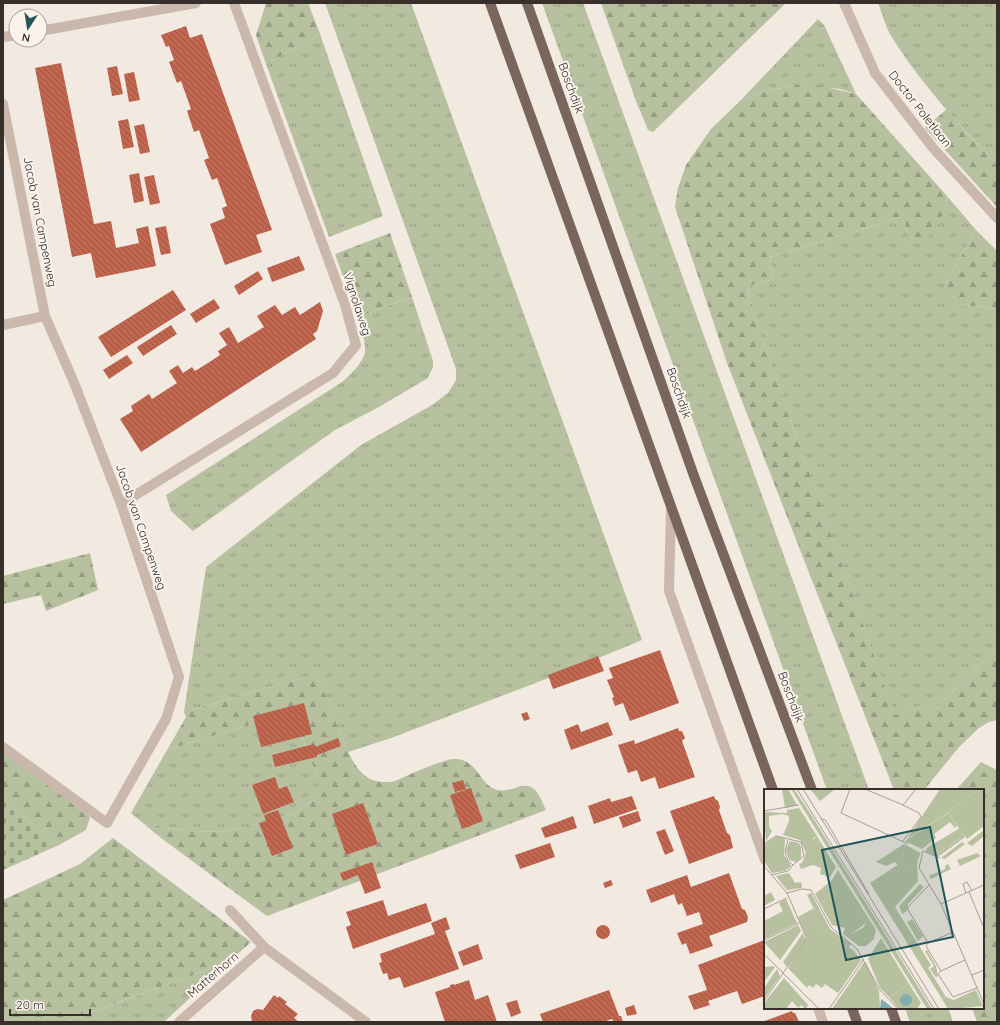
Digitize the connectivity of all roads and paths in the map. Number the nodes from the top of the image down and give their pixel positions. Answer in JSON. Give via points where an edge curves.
{"nodes":[{"id":1,"x":196,"y":3,"type":"edge"},
{"id":2,"x":234,"y":3,"type":"edge"},
{"id":3,"x":490,"y":3,"type":"edge"},
{"id":4,"x":527,"y":3,"type":"edge"},
{"id":5,"x":844,"y":3,"type":"edge"},
{"id":6,"x":48,"y":30,"type":"edge"},
{"id":7,"x":3,"y":104,"type":"edge"},
{"id":8,"x":997,"y":218,"type":"edge"},
{"id":9,"x":45,"y":316,"type":"junction"},
{"id":10,"x":3,"y":325,"type":"edge"},
{"id":11,"x":121,"y":504,"type":"junction"},
{"id":12,"x":671,"y":509,"type":"junction"},
{"id":13,"x":3,"y":747,"type":"edge"},
{"id":14,"x":773,"y":789,"type":"edge"},
{"id":15,"x":812,"y":789,"type":"edge"},
{"id":16,"x":764,"y":857,"type":"edge"},
{"id":17,"x":230,"y":910,"type":"dead end"},
{"id":18,"x":264,"y":946,"type":"junction"},
{"id":19,"x":818,"y":1009,"type":"edge"},
{"id":20,"x":852,"y":1009,"type":"edge"},
{"id":21,"x":891,"y":1009,"type":"edge"},
{"id":22,"x":179,"y":1022,"type":"edge"},
{"id":23,"x":366,"y":1022,"type":"edge"},
{"id":24,"x":823,"y":1022,"type":"edge"},
{"id":25,"x":857,"y":1022,"type":"edge"},
{"id":26,"x":896,"y":1022,"type":"edge"}],
"edges":[{"from":1,"to":6,"type":"street"},
{"from":2,"to":11,"type":"street","name":"Vignolaweg","via":[[345,305],[356,345],[333,373]]},
{"from":3,"to":12,"type":"main road"},
{"from":4,"to":15,"type":"main road","name":"Boschdijk","via":[[694,476]]},
{"from":5,"to":8,"type":"street","name":"Doctor Poletlaan","via":[[876,73],[933,148]]},
{"from":7,"to":9,"type":"street","name":"Jacob van Campenweg"},
{"from":9,"to":10,"type":"street"},
{"from":9,"to":11,"type":"street","name":"Jacob van Campenweg"},
{"from":11,"to":13,"type":"street","name":"Jacob van Campenweg","via":[[178,677],[166,719],[107,823]]},
{"from":12,"to":14,"type":"main road"},
{"from":12,"to":16,"type":"street","via":[[668,592]]},
{"from":17,"to":18,"type":"street"},
{"from":18,"to":22,"type":"street","name":"Matterhorn"},
{"from":18,"to":23,"type":"street"},
{"from":19,"to":24,"type":"street"},
{"from":20,"to":25,"type":"main road"},
{"from":21,"to":26,"type":"main road"}]}
